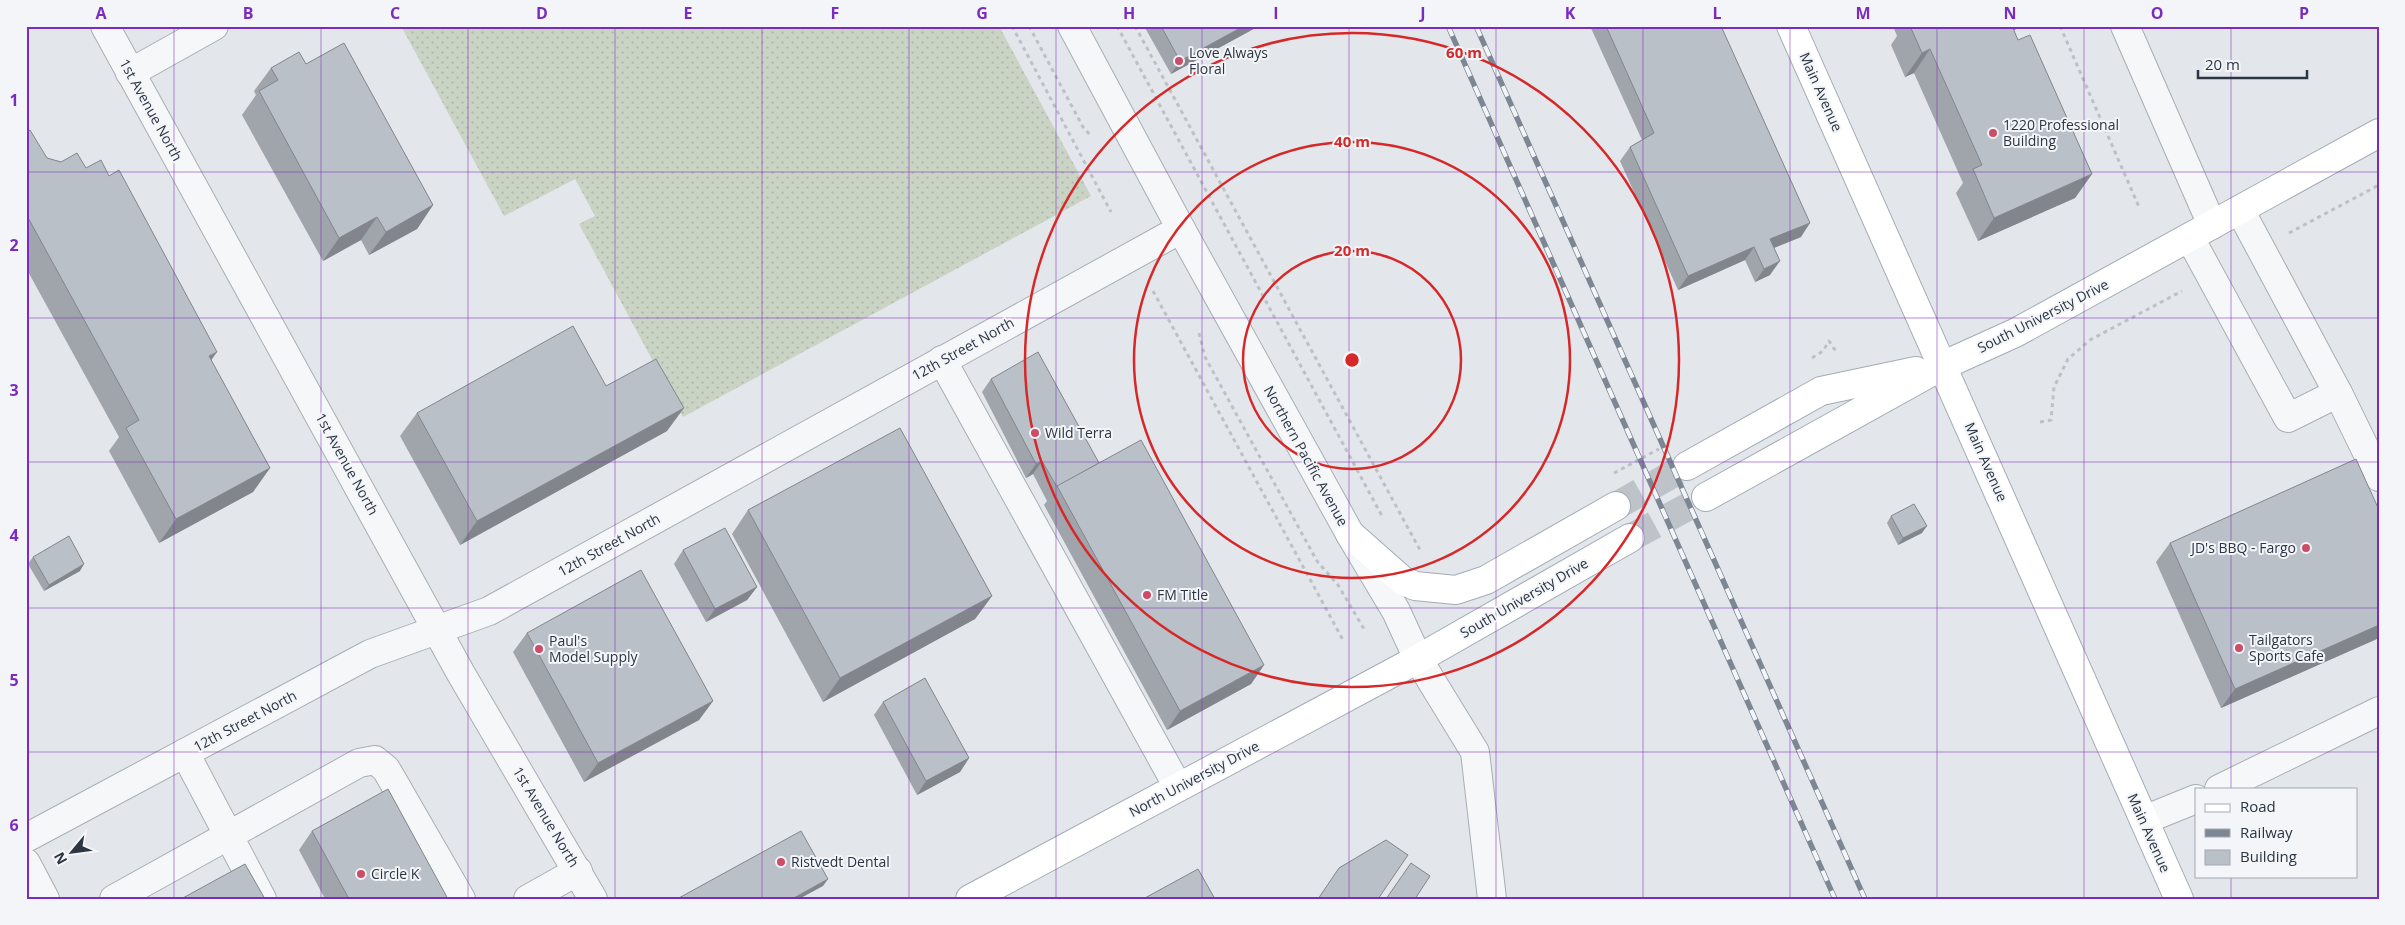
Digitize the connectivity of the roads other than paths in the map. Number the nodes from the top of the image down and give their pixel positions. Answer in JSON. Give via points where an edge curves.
{"nodes":[{"id":1,"x":105,"y":26,"type":"edge"},
{"id":2,"x":214,"y":26,"type":"edge"},
{"id":3,"x":1072,"y":26,"type":"edge"},
{"id":4,"x":1791,"y":26,"type":"edge"},
{"id":5,"x":2125,"y":26,"type":"edge"},
{"id":6,"x":130,"y":73,"type":"junction"},
{"id":7,"x":2379,"y":133,"type":"edge"},
{"id":8,"x":2240,"y":210,"type":"junction"},
{"id":9,"x":1181,"y":229,"type":"junction"},
{"id":10,"x":2201,"y":231,"type":"junction"},
{"id":11,"x":942,"y":360,"type":"junction"},
{"id":12,"x":1942,"y":366,"type":"junction"},
{"id":13,"x":2338,"y":393,"type":"junction"},
{"id":14,"x":1687,"y":466,"type":"tunnel mouth"},
{"id":15,"x":2379,"y":477,"type":"edge"},
{"id":16,"x":1706,"y":497,"type":"tunnel mouth"},
{"id":17,"x":1616,"y":506,"type":"tunnel mouth"},
{"id":18,"x":1350,"y":534,"type":"junction"},
{"id":19,"x":1630,"y":538,"type":"tunnel mouth"},
{"id":20,"x":437,"y":629,"type":"junction"},
{"id":21,"x":1418,"y":658,"type":"junction"},
{"id":22,"x":2379,"y":711,"type":"edge"},
{"id":23,"x":185,"y":753,"type":"junction"},
{"id":24,"x":1178,"y":787,"type":"junction"},
{"id":25,"x":2221,"y":788,"type":"edge"},
{"id":26,"x":2195,"y":799,"type":"edge"},
{"id":27,"x":2144,"y":820,"type":"junction"},
{"id":28,"x":228,"y":836,"type":"junction"},
{"id":29,"x":26,"y":838,"type":"edge"},
{"id":30,"x":26,"y":863,"type":"edge"},
{"id":31,"x":578,"y":871,"type":"junction"},
{"id":32,"x":45,"y":899,"type":"edge"},
{"id":33,"x":114,"y":899,"type":"edge"},
{"id":34,"x":262,"y":899,"type":"edge"},
{"id":35,"x":460,"y":899,"type":"edge"},
{"id":36,"x":528,"y":899,"type":"edge"},
{"id":37,"x":594,"y":899,"type":"edge"},
{"id":38,"x":970,"y":899,"type":"edge"},
{"id":39,"x":1492,"y":899,"type":"edge"},
{"id":40,"x":2179,"y":899,"type":"edge"}],
"edges":[{"from":1,"to":6,"type":"street","name":"1st Avenue North"},
{"from":2,"to":6,"type":"street"},
{"from":3,"to":9,"type":"street","name":"Northern Pacific Avenue"},
{"from":4,"to":12,"type":"main road","name":"Main Avenue"},
{"from":5,"to":10,"type":"street"},
{"from":6,"to":20,"type":"street","name":"1st Avenue North"},
{"from":7,"to":8,"type":"main road","name":"South University Drive"},
{"from":8,"to":10,"type":"main road","name":"South University Drive"},
{"from":8,"to":13,"type":"street"},
{"from":9,"to":11,"type":"street","name":"12th Street North"},
{"from":9,"to":18,"type":"street","name":"Northern Pacific Avenue"},
{"from":10,"to":12,"type":"main road","name":"South University Drive","via":[[2015,334]]},
{"from":10,"to":13,"type":"street","via":[[2288,418]]},
{"from":11,"to":20,"type":"street","name":"12th Street North","via":[[489,612]]},
{"from":11,"to":24,"type":"street"},
{"from":12,"to":14,"type":"main road","via":[[1821,391]]},
{"from":12,"to":16,"type":"main road","name":"South University Drive"},
{"from":12,"to":27,"type":"main road","name":"Main Avenue"},
{"from":13,"to":15,"type":"street"},
{"from":17,"to":18,"type":"main road","via":[[1486,580],[1456,590],[1415,586],[1402,580]]},
{"from":18,"to":21,"type":"street","name":"Northern Pacific Avenue","via":[[1396,611]]},
{"from":19,"to":21,"type":"main road","name":"South University Drive"},
{"from":20,"to":23,"type":"street","name":"12th Street North","via":[[370,654]]},
{"from":20,"to":31,"type":"street","name":"1st Avenue North"},
{"from":21,"to":24,"type":"main road","name":"North University Drive"},
{"from":21,"to":39,"type":"street","name":"Northern Pacific Avenue","via":[[1475,752]]},
{"from":22,"to":25,"type":"street"},
{"from":23,"to":28,"type":"street"},
{"from":23,"to":29,"type":"street","name":"12th Street North"},
{"from":24,"to":38,"type":"main road","name":"North University Drive"},
{"from":26,"to":27,"type":"street"},
{"from":27,"to":40,"type":"main road","name":"Main Avenue"},
{"from":28,"to":33,"type":"street"},
{"from":28,"to":34,"type":"street"},
{"from":28,"to":35,"type":"street","via":[[359,763],[375,760],[386,769]]},
{"from":30,"to":32,"type":"street"},
{"from":31,"to":36,"type":"street"},
{"from":31,"to":37,"type":"street","name":"1st Avenue North"}]}
